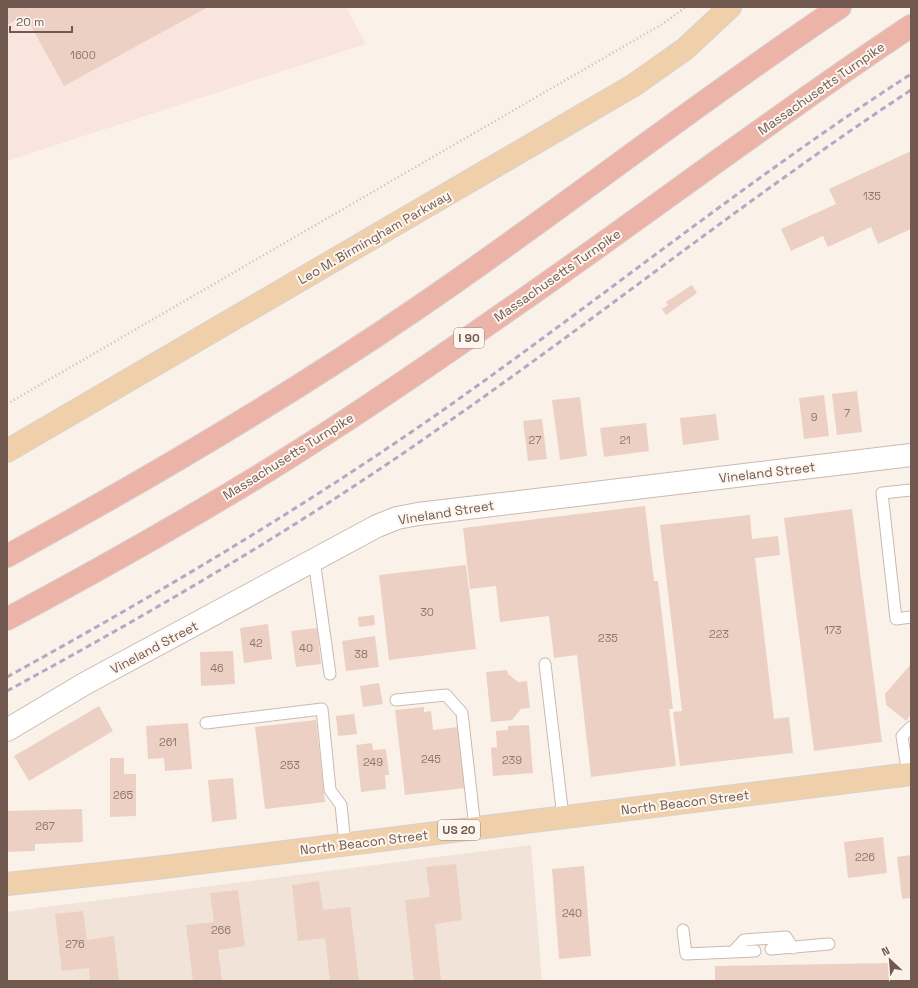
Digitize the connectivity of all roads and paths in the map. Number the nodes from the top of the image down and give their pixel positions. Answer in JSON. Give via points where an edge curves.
{"nodes":[{"id":1,"x":686,"y":7,"type":"edge"},
{"id":2,"x":730,"y":7,"type":"edge"},
{"id":3,"x":840,"y":7,"type":"edge"},
{"id":4,"x":911,"y":26,"type":"edge"},
{"id":5,"x":7,"y":404,"type":"edge"},
{"id":6,"x":7,"y":451,"type":"edge"},
{"id":7,"x":911,"y":455,"type":"edge"},
{"id":8,"x":911,"y":490,"type":"edge"},
{"id":9,"x":7,"y":556,"type":"edge"},
{"id":10,"x":314,"y":560,"type":"junction"},
{"id":11,"x":911,"y":617,"type":"edge"},
{"id":12,"x":7,"y":619,"type":"edge"},
{"id":13,"x":545,"y":664,"type":"dead end"},
{"id":14,"x":330,"y":674,"type":"dead end"},
{"id":15,"x":396,"y":700,"type":"dead end"},
{"id":16,"x":206,"y":723,"type":"dead end"},
{"id":17,"x":911,"y":727,"type":"edge"},
{"id":18,"x":7,"y":730,"type":"edge"},
{"id":19,"x":909,"y":774,"type":"edge"},
{"id":20,"x":562,"y":817,"type":"junction"},
{"id":21,"x":475,"y":828,"type":"junction"},
{"id":22,"x":346,"y":844,"type":"junction"},
{"id":23,"x":7,"y":884,"type":"edge"},
{"id":24,"x":683,"y":930,"type":"dead end"},
{"id":25,"x":829,"y":944,"type":"dead end"},
{"id":26,"x":793,"y":948,"type":"junction"},
{"id":27,"x":771,"y":950,"type":"dead end"},
{"id":28,"x":756,"y":951,"type":"dead end"},
{"id":29,"x":733,"y":952,"type":"junction"}],
"edges":[{"from":1,"to":5,"type":"path","via":[[664,23]]},
{"from":2,"to":6,"type":"main road","name":"Leo M. Birmingham Parkway","via":[[685,49],[634,85]]},
{"from":3,"to":9,"type":"highway","via":[[482,263],[358,348],[170,465]]},
{"from":4,"to":12,"type":"highway","name":"Massachusetts Turnpike","number":"I 90","via":[[793,106],[522,301],[376,401],[267,471]]},
{"from":7,"to":10,"type":"street","name":"Vineland Street","via":[[418,514],[397,518],[377,526]]},
{"from":8,"to":11,"type":"lane","via":[[882,494],[896,619]]},
{"from":10,"to":14,"type":"lane"},
{"from":10,"to":18,"type":"street","name":"Vineland Street","via":[[86,683]]},
{"from":13,"to":20,"type":"lane"},
{"from":15,"to":21,"type":"lane","via":[[446,695],[462,712]]},
{"from":16,"to":22,"type":"lane","via":[[322,709],[330,790],[341,805]]},
{"from":17,"to":19,"type":"lane","via":[[902,736]]},
{"from":19,"to":20,"type":"main road","name":"North Beacon Street","number":"US 20"},
{"from":20,"to":21,"type":"main road","name":"North Beacon Street","number":"US 20"},
{"from":21,"to":22,"type":"main road","name":"North Beacon Street","number":"US 20"},
{"from":22,"to":23,"type":"main road","name":"North Beacon Street","number":"US 20"},
{"from":24,"to":29,"type":"lane","via":[[686,954]]},
{"from":25,"to":26,"type":"lane"},
{"from":26,"to":27,"type":"lane"},
{"from":26,"to":29,"type":"lane","via":[[786,937],[744,940]]},
{"from":28,"to":29,"type":"lane"}]}
